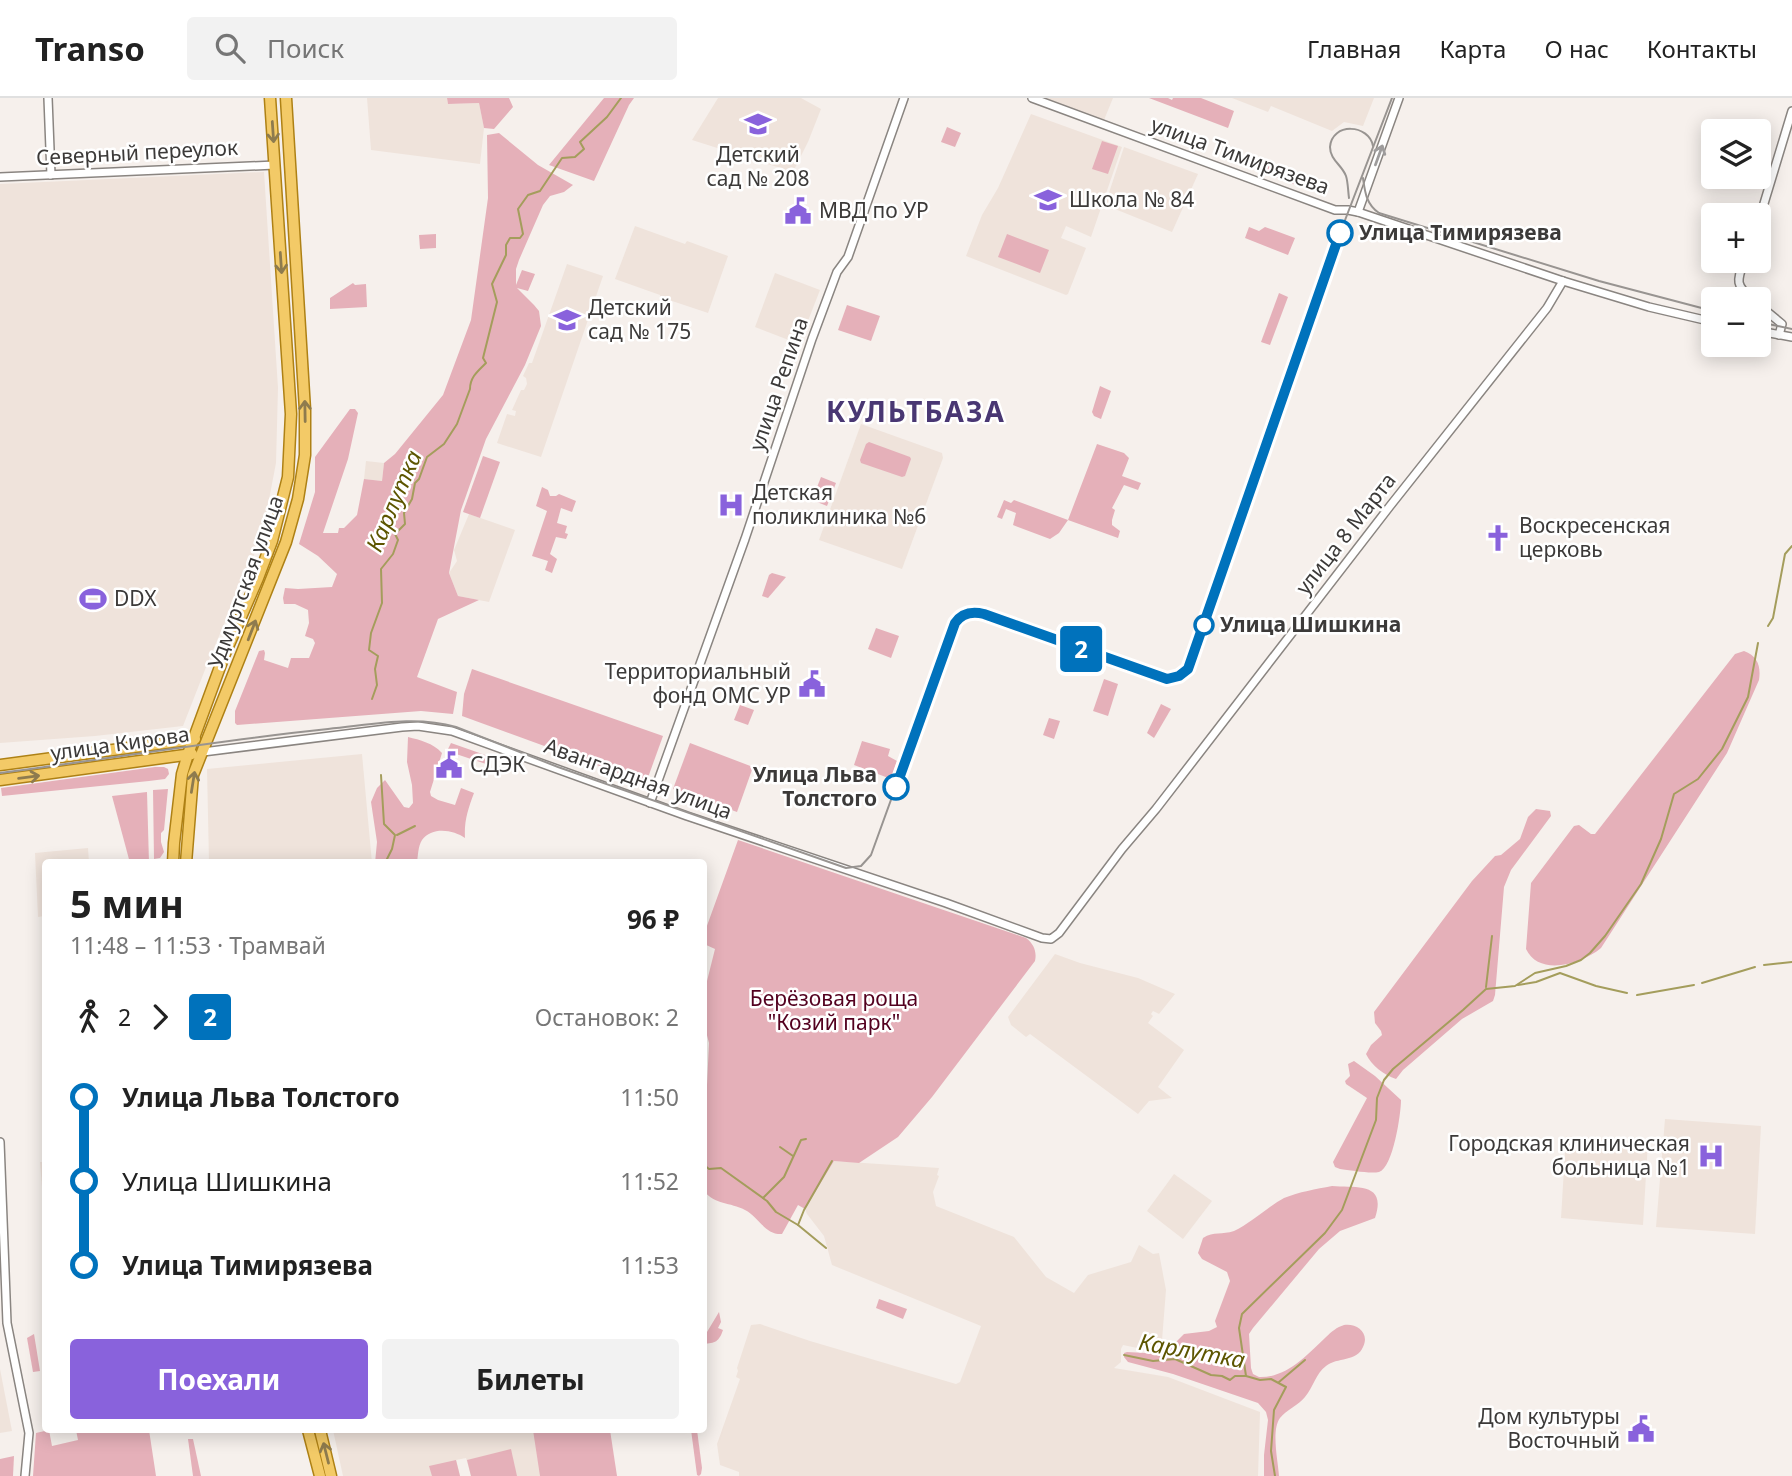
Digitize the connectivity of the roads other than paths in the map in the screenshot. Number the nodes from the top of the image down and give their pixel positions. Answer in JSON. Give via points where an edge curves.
{"nodes":[{"id":1,"x":48,"y":98,"type":"edge"},
{"id":2,"x":271,"y":98,"type":"edge"},
{"id":3,"x":286,"y":98,"type":"edge"},
{"id":4,"x":904,"y":98,"type":"edge"},
{"id":5,"x":1032,"y":98,"type":"edge"},
{"id":6,"x":1399,"y":98,"type":"edge"},
{"id":7,"x":1792,"y":111,"type":"edge"},
{"id":8,"x":275,"y":166,"type":"junction"},
{"id":9,"x":51,"y":175,"type":"junction"},
{"id":10,"x":0,"y":177,"type":"edge"},
{"id":11,"x":1764,"y":203,"type":"edge"},
{"id":12,"x":1358,"y":212,"type":"junction"},
{"id":13,"x":1546,"y":275,"type":"junction"},
{"id":14,"x":1563,"y":281,"type":"junction"},
{"id":15,"x":1577,"y":285,"type":"junction"},
{"id":16,"x":1556,"y":293,"type":"junction"},
{"id":17,"x":1771,"y":315,"type":"edge"},
{"id":18,"x":1701,"y":319,"type":"edge"},
{"id":19,"x":1771,"y":333,"type":"edge"},
{"id":20,"x":1779,"y":335,"type":"junction"},
{"id":21,"x":1792,"y":337,"type":"edge"},
{"id":22,"x":214,"y":688,"type":"junction"},
{"id":23,"x":226,"y":693,"type":"junction"},
{"id":24,"x":195,"y":738,"type":"junction"},
{"id":25,"x":203,"y":752,"type":"junction"},
{"id":26,"x":188,"y":754,"type":"junction"},
{"id":27,"x":0,"y":765,"type":"edge"},
{"id":28,"x":0,"y":780,"type":"edge"},
{"id":29,"x":650,"y":803,"type":"junction"},
{"id":30,"x":177,"y":815,"type":"junction"},
{"id":31,"x":189,"y":817,"type":"junction"},
{"id":32,"x":173,"y":859,"type":"edge"},
{"id":33,"x":186,"y":859,"type":"edge"},
{"id":34,"x":1051,"y":939,"type":"joint"},
{"id":35,"x":0,"y":1142,"type":"edge"},
{"id":36,"x":1,"y":1166,"type":"edge"},
{"id":37,"x":313,"y":1433,"type":"edge"},
{"id":38,"x":314,"y":1433,"type":"edge"},
{"id":39,"x":25,"y":1476,"type":"edge"},
{"id":40,"x":320,"y":1476,"type":"edge"},
{"id":41,"x":331,"y":1476,"type":"edge"}],
"edges":[{"from":1,"to":9,"type":"street"},
{"from":2,"to":8,"type":"main road","name":"Удмуртская улица","one_way":true},
{"from":23,"to":3,"type":"main road","name":"Удмуртская улица","one_way":true,"via":[[286,542],[305,456]]},
{"from":4,"to":29,"type":"street","name":"улица Репина","via":[[848,257],[837,272],[812,339]]},
{"from":5,"to":12,"type":"street","name":"улица Тимирязева","via":[[1335,210]]},
{"from":12,"to":6,"type":"street","one_way":true},
{"from":7,"to":11,"type":"street"},
{"from":8,"to":9,"type":"street","name":"Северный переулок"},
{"from":8,"to":22,"type":"main road","name":"Удмуртская улица","one_way":true,"via":[[291,414],[288,477],[271,542]]},
{"from":9,"to":10,"type":"street","name":"Северный переулок"},
{"from":12,"to":13,"type":"street","name":"улица Тимирязева"},
{"from":13,"to":14,"type":"street","name":"улица Тимирязева"},
{"from":13,"to":16,"type":"street"},
{"from":14,"to":15,"type":"street","name":"улица Тимирязева"},
{"from":14,"to":16,"type":"street","name":"улица 8 Марта"},
{"from":15,"to":16,"type":"street"},
{"from":15,"to":18,"type":"street","name":"улица Тимирязева"},
{"from":16,"to":34,"type":"street","name":"улица 8 Марта"},
{"from":17,"to":20,"type":"street","via":[[1782,324]]},
{"from":19,"to":20,"type":"street"},
{"from":20,"to":21,"type":"street"},
{"from":22,"to":23,"type":"main road","via":[[216,693]]},
{"from":22,"to":24,"type":"main road","name":"Удмуртская улица"},
{"from":23,"to":25,"type":"main road","name":"Удмуртская улица"},
{"from":24,"to":25,"type":"main road","name":"улица Кирова"},
{"from":24,"to":26,"type":"main road","name":"Удмуртская улица"},
{"from":24,"to":27,"type":"main road","name":"улица Кирова"},
{"from":25,"to":26,"type":"main road","name":"улица Кирова"},
{"from":25,"to":29,"type":"street","name":"Авангардная улица","via":[[402,727],[437,728]]},
{"from":31,"to":25,"type":"main road","name":"Удмуртская улица","one_way":true,"via":[[193,775]]},
{"from":28,"to":26,"type":"main road","name":"улица Кирова","one_way":true},
{"from":26,"to":30,"type":"main road","name":"Удмуртская улица"},
{"from":29,"to":34,"type":"street","name":"Авангардная улица"},
{"from":30,"to":31,"type":"main road"},
{"from":30,"to":32,"type":"main road","name":"Удмуртская улица"},
{"from":31,"to":33,"type":"main road","name":"Удмуртская улица"},
{"from":35,"to":36,"type":"street"},
{"from":36,"to":39,"type":"street","via":[[7,1323],[29,1433]]},
{"from":37,"to":40,"type":"main road"},
{"from":41,"to":38,"type":"main road","one_way":true}]}
